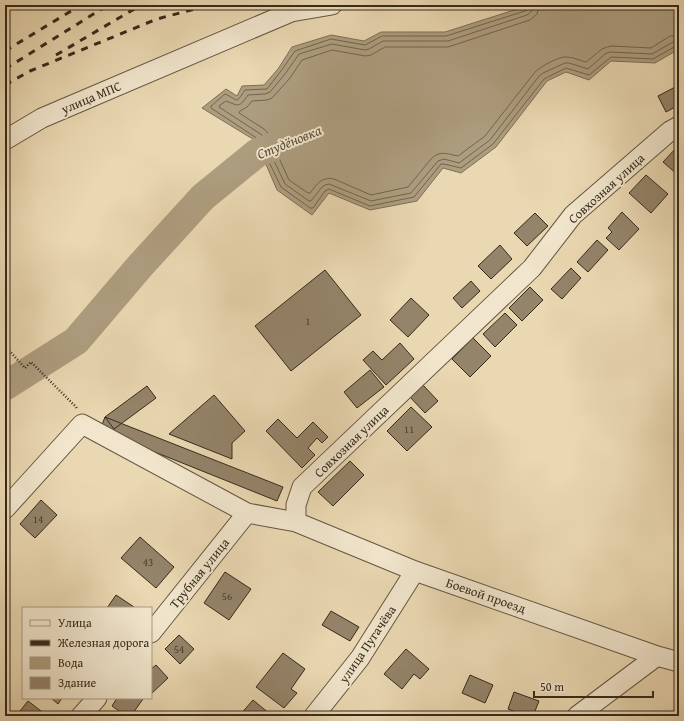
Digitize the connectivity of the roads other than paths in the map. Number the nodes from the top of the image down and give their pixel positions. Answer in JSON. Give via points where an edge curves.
{"nodes":[{"id":1,"x":332,"y":5,"type":"edge"},
{"id":2,"x":679,"y":126,"type":"edge"},
{"id":3,"x":5,"y":140,"type":"edge"},
{"id":4,"x":5,"y":509,"type":"edge"},
{"id":5,"x":247,"y":513,"type":"junction"},
{"id":6,"x":296,"y":522,"type":"junction"},
{"id":7,"x":415,"y":571,"type":"junction"},
{"id":8,"x":152,"y":632,"type":"edge"},
{"id":9,"x":657,"y":656,"type":"junction"},
{"id":10,"x":679,"y":662,"type":"edge"},
{"id":11,"x":96,"y":699,"type":"edge"},
{"id":12,"x":81,"y":716,"type":"edge"},
{"id":13,"x":314,"y":716,"type":"edge"},
{"id":14,"x":577,"y":716,"type":"edge"}],
"edges":[{"from":1,"to":3,"type":"street","name":"улица МПС","via":[[291,12],[42,118]]},
{"from":2,"to":6,"type":"street","name":"Совхозная улица","via":[[573,215],[532,268],[302,487],[296,505]]},
{"from":4,"to":5,"type":"street","via":[[82,424]]},
{"from":5,"to":6,"type":"street"},
{"from":5,"to":8,"type":"street","name":"Трубная улица"},
{"from":6,"to":7,"type":"street","name":"Боевой проезд"},
{"from":7,"to":9,"type":"street","name":"Боевой проезд"},
{"from":7,"to":13,"type":"street","name":"улица Пугачёва","via":[[360,658]]},
{"from":9,"to":10,"type":"street","name":"Боевой проезд"},
{"from":9,"to":14,"type":"street"},
{"from":11,"to":12,"type":"street"}]}
